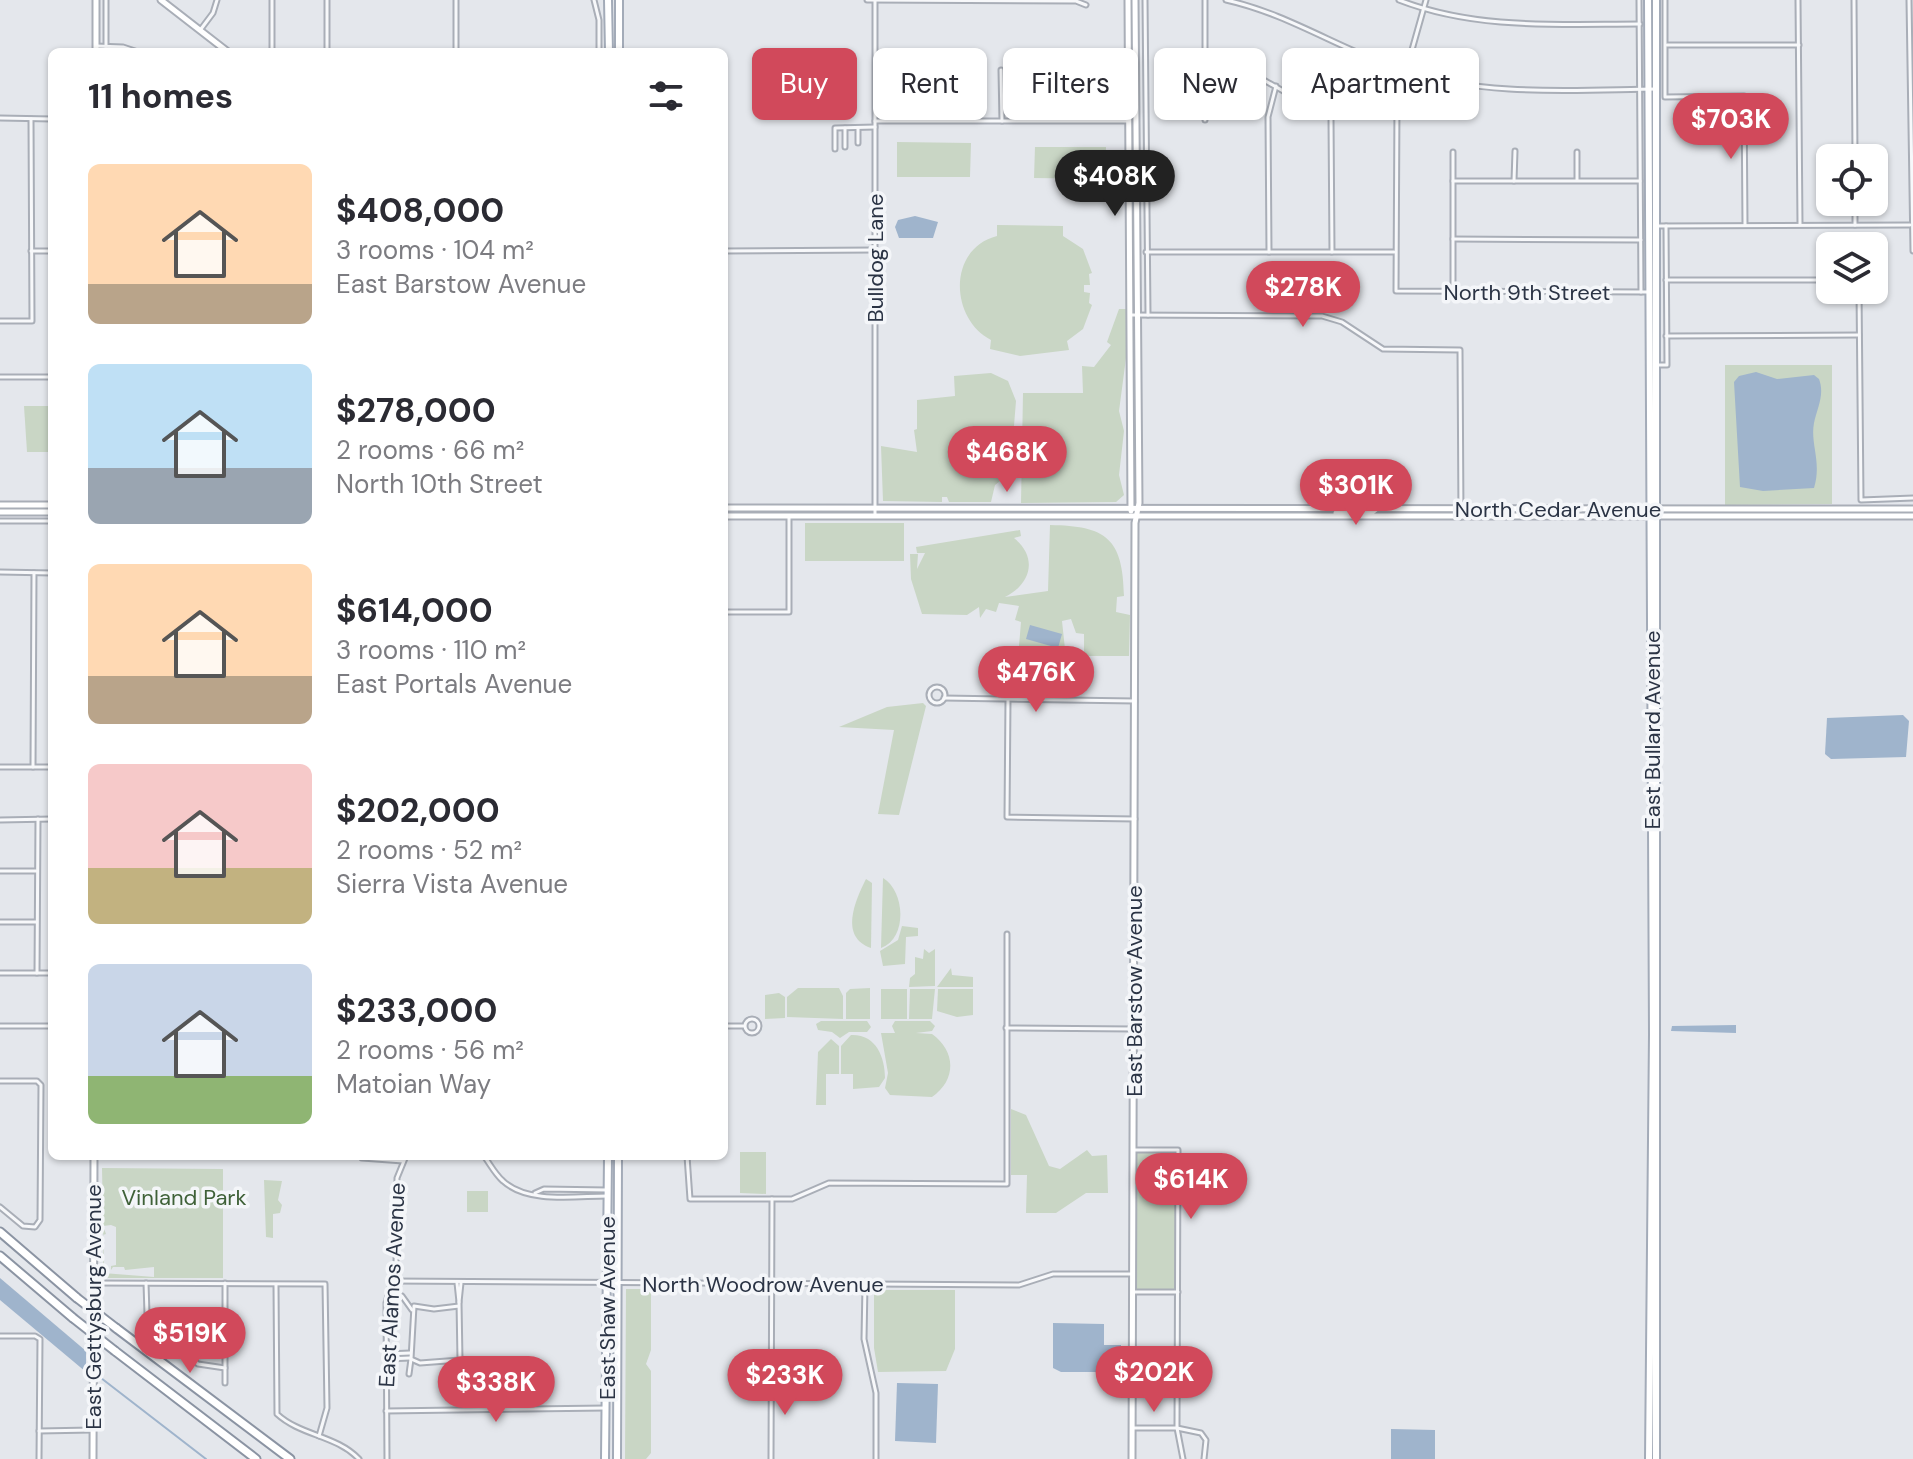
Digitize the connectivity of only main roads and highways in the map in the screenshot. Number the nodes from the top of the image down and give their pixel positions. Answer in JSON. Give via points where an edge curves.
{"nodes":[{"id":1,"x":96,"y":0,"type":"edge"},
{"id":2,"x":161,"y":0,"type":"edge"},
{"id":3,"x":608,"y":0,"type":"edge"},
{"id":4,"x":619,"y":0,"type":"edge"},
{"id":5,"x":1128,"y":0,"type":"edge"},
{"id":6,"x":1135,"y":0,"type":"edge"},
{"id":7,"x":1648,"y":0,"type":"edge"},
{"id":8,"x":1656,"y":0,"type":"edge"},
{"id":9,"x":96,"y":48,"type":"edge"},
{"id":10,"x":223,"y":48,"type":"edge"},
{"id":11,"x":609,"y":48,"type":"edge"},
{"id":12,"x":619,"y":48,"type":"edge"},
{"id":13,"x":1653,"y":89,"type":"junction"},
{"id":14,"x":1132,"y":121,"type":"junction"},
{"id":15,"x":1654,"y":292,"type":"junction"},
{"id":16,"x":1134,"y":315,"type":"junction"},
{"id":17,"x":48,"y":505,"type":"edge"},
{"id":18,"x":743,"y":507,"type":"junction"},
{"id":19,"x":728,"y":508,"type":"edge"},
{"id":20,"x":0,"y":509,"type":"edge"},
{"id":21,"x":1131,"y":509,"type":"junction"},
{"id":22,"x":1376,"y":509,"type":"junction"},
{"id":23,"x":1913,"y":509,"type":"edge"},
{"id":24,"x":48,"y":512,"type":"edge"},
{"id":25,"x":1655,"y":513,"type":"junction"},
{"id":26,"x":728,"y":514,"type":"edge"},
{"id":27,"x":728,"y":516,"type":"edge"},
{"id":28,"x":1136,"y":516,"type":"junction"},
{"id":29,"x":1913,"y":516,"type":"edge"},
{"id":30,"x":1315,"y":517,"type":"junction"},
{"id":31,"x":94,"y":1160,"type":"edge"},
{"id":32,"x":608,"y":1160,"type":"edge"},
{"id":33,"x":618,"y":1160,"type":"edge"},
{"id":34,"x":0,"y":1232,"type":"edge"},
{"id":35,"x":0,"y":1256,"type":"edge"},
{"id":36,"x":93,"y":1459,"type":"edge"},
{"id":37,"x":256,"y":1459,"type":"edge"},
{"id":38,"x":290,"y":1459,"type":"edge"},
{"id":39,"x":605,"y":1459,"type":"edge"},
{"id":40,"x":617,"y":1459,"type":"edge"},
{"id":41,"x":1132,"y":1459,"type":"edge"},
{"id":42,"x":1649,"y":1459,"type":"edge"},
{"id":43,"x":1656,"y":1459,"type":"edge"}],
"edges":[{"from":1,"to":9,"type":"main road"},
{"from":2,"to":10,"type":"main road"},
{"from":3,"to":11,"type":"main road"},
{"from":4,"to":12,"type":"main road"},
{"from":5,"to":14,"type":"main road","name":"East Barstow Avenue"},
{"from":6,"to":14,"type":"main road","name":"East Barstow Avenue"},
{"from":7,"to":13,"type":"main road","name":"East Bullard Avenue"},
{"from":8,"to":13,"type":"main road","name":"East Bullard Avenue"},
{"from":13,"to":15,"type":"main road","name":"East Bullard Avenue"},
{"from":14,"to":16,"type":"main road","name":"East Barstow Avenue"},
{"from":15,"to":25,"type":"main road","name":"East Bullard Avenue"},
{"from":15,"to":25,"type":"main road","name":"East Bullard Avenue"},
{"from":16,"to":21,"type":"main road","name":"East Barstow Avenue"},
{"from":16,"to":28,"type":"main road","name":"East Barstow Avenue"},
{"from":17,"to":20,"type":"main road"},
{"from":18,"to":19,"type":"main road","name":"North Cedar Avenue"},
{"from":18,"to":21,"type":"main road","name":"North Cedar Avenue"},
{"from":18,"to":26,"type":"main road"},
{"from":20,"to":24,"type":"main road"},
{"from":21,"to":28,"type":"main road","name":"North Cedar Avenue"},
{"from":22,"to":25,"type":"main road","name":"North Cedar Avenue"},
{"from":22,"to":28,"type":"main road","name":"North Cedar Avenue"},
{"from":22,"to":30,"type":"main road"},
{"from":23,"to":25,"type":"main road","name":"North Cedar Avenue"},
{"from":25,"to":29,"type":"main road","name":"North Cedar Avenue"},
{"from":25,"to":30,"type":"main road","name":"North Cedar Avenue"},
{"from":25,"to":42,"type":"main road","name":"East Bullard Avenue"},
{"from":25,"to":43,"type":"main road","name":"East Bullard Avenue"},
{"from":27,"to":28,"type":"main road","name":"North Cedar Avenue"},
{"from":28,"to":30,"type":"main road","name":"North Cedar Avenue"},
{"from":28,"to":41,"type":"main road","name":"East Barstow Avenue"},
{"from":31,"to":36,"type":"main road","name":"East Gettysburg Avenue"},
{"from":32,"to":39,"type":"main road","name":"East Shaw Avenue"},
{"from":33,"to":40,"type":"main road","name":"East Shaw Avenue"},
{"from":34,"to":38,"type":"highway","bridge":true,"via":[[77,1298]]},
{"from":35,"to":37,"type":"highway","bridge":true}]}
